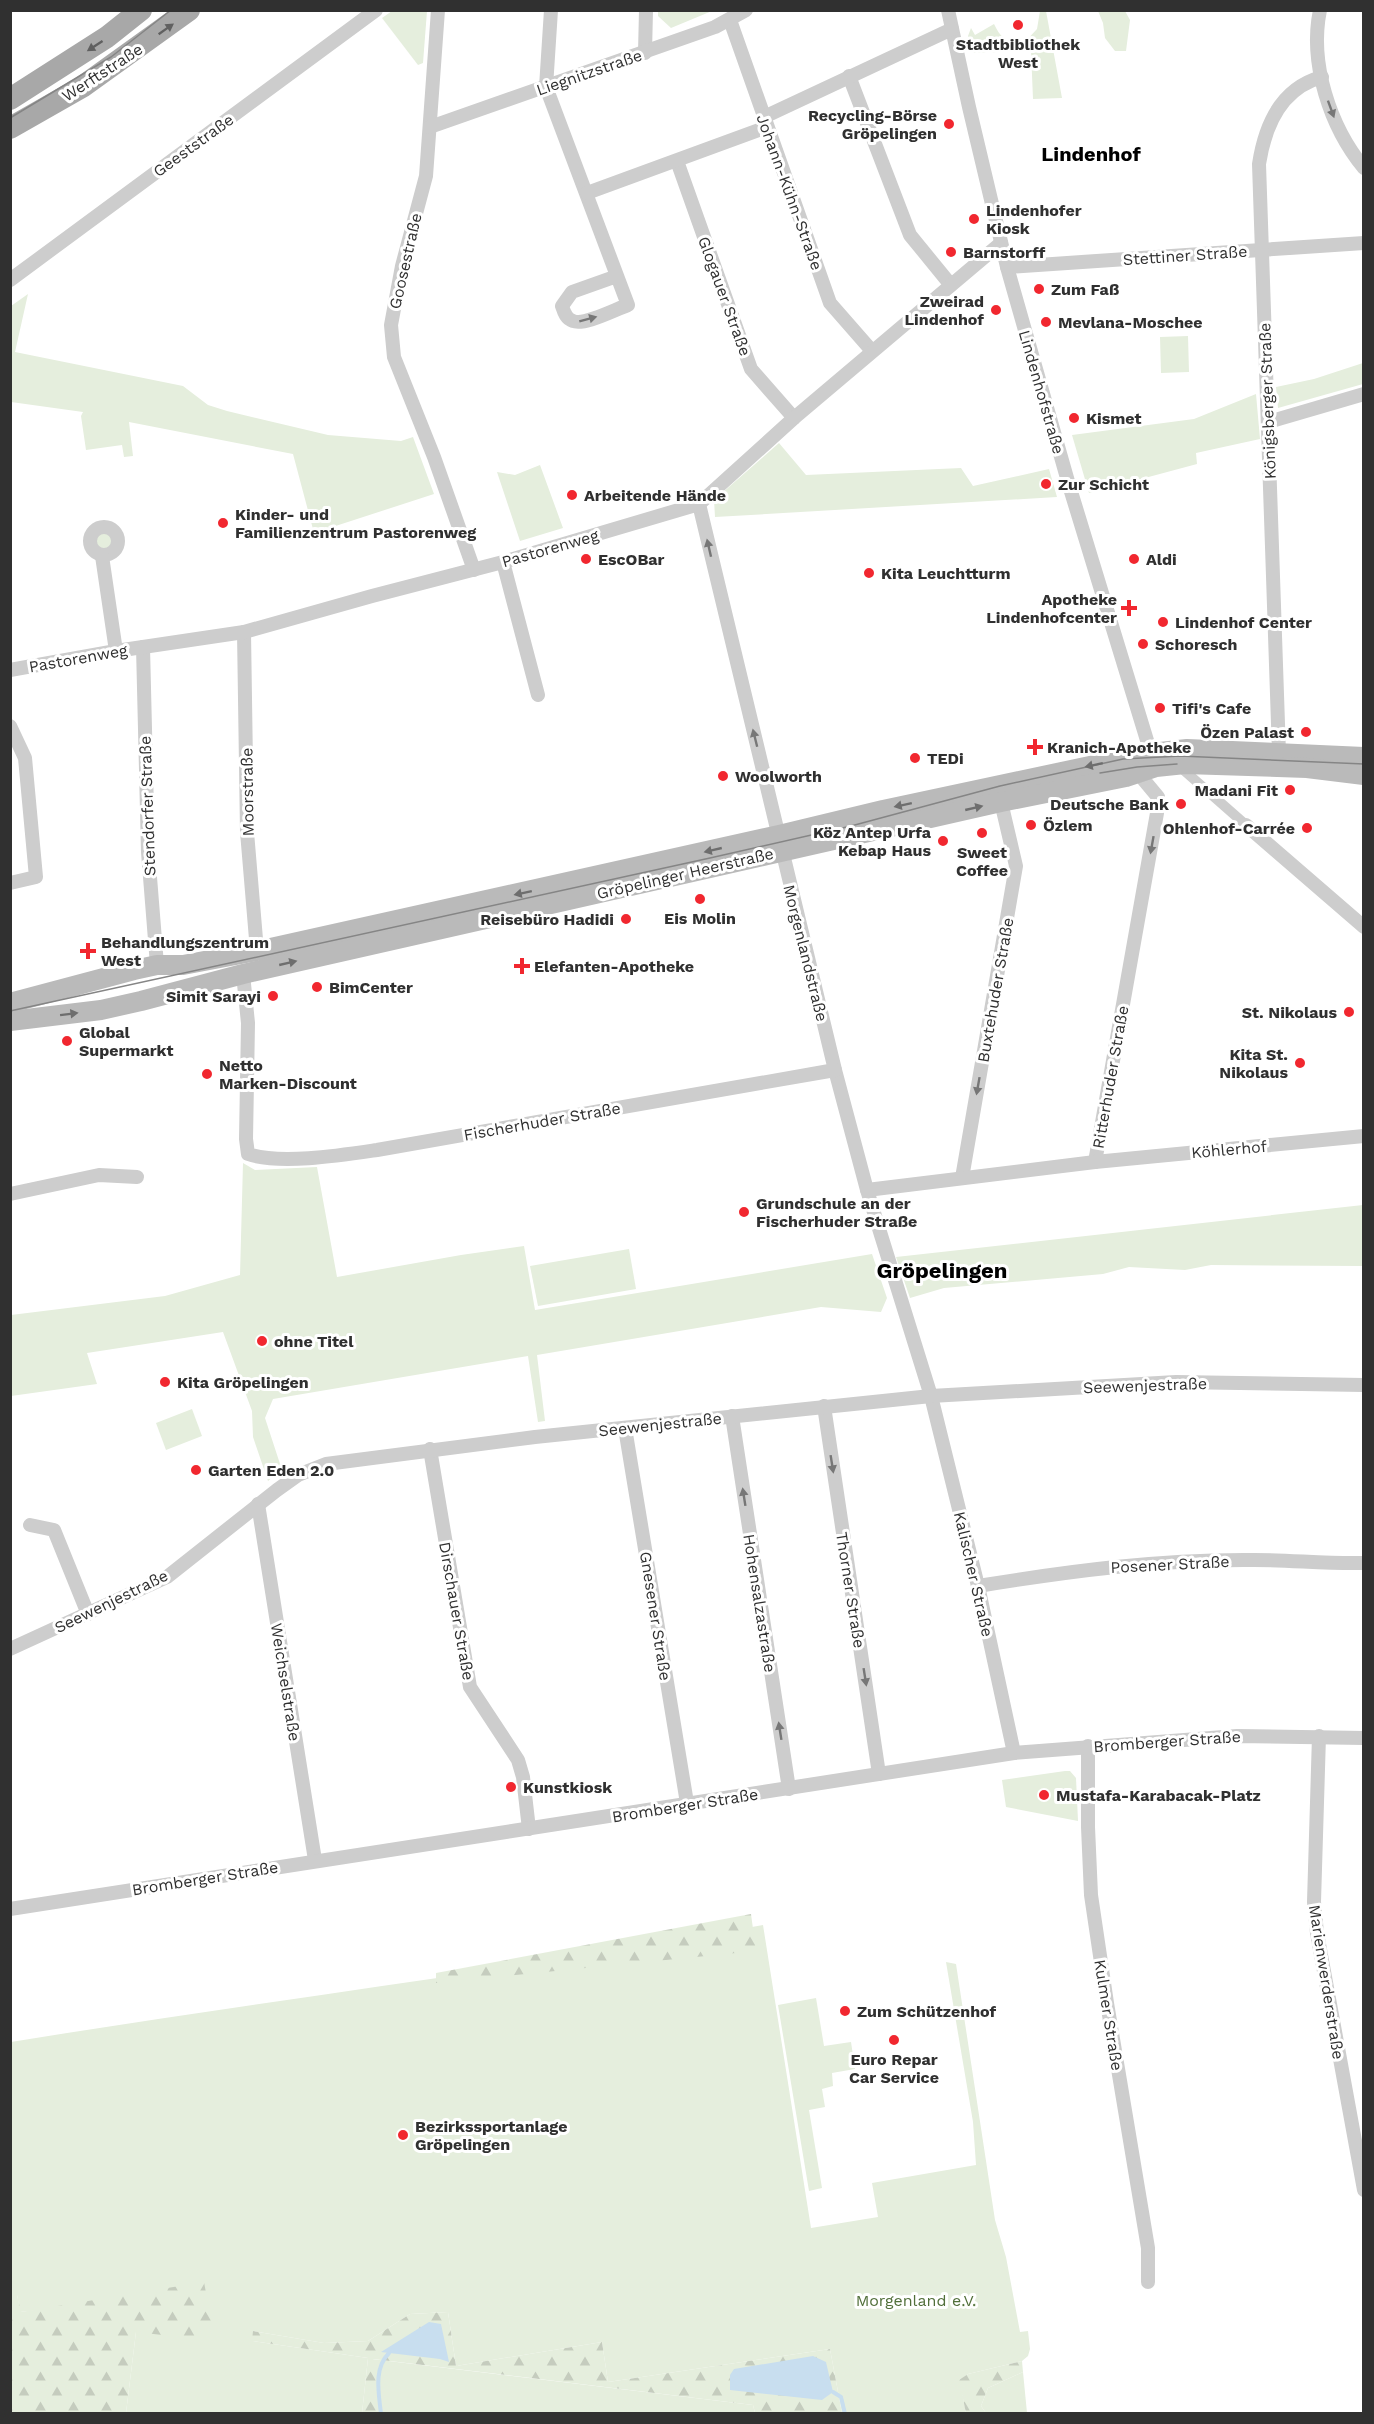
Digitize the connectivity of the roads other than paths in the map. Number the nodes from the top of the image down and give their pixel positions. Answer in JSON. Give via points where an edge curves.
{"nodes":[{"id":1,"x":141,"y":10,"type":"edge"},
{"id":2,"x":189,"y":10,"type":"edge"},
{"id":3,"x":376,"y":10,"type":"edge"},
{"id":4,"x":438,"y":10,"type":"edge"},
{"id":5,"x":550,"y":10,"type":"edge"},
{"id":6,"x":646,"y":10,"type":"edge"},
{"id":7,"x":746,"y":10,"type":"edge"},
{"id":8,"x":948,"y":10,"type":"edge"},
{"id":9,"x":1320,"y":10,"type":"edge"},
{"id":10,"x":730,"y":20,"type":"junction"},
{"id":11,"x":952,"y":29,"type":"junction"},
{"id":12,"x":645,"y":53,"type":"junction"},
{"id":13,"x":849,"y":76,"type":"junction"},
{"id":14,"x":1322,"y":77,"type":"junction"},
{"id":15,"x":546,"y":87,"type":"junction"},
{"id":16,"x":10,"y":99,"type":"edge"},
{"id":17,"x":765,"y":122,"type":"junction"},
{"id":18,"x":430,"y":127,"type":"junction"},
{"id":19,"x":10,"y":128,"type":"edge"},
{"id":20,"x":677,"y":161,"type":"junction"},
{"id":21,"x":1362,"y":165,"type":"edge"},
{"id":22,"x":587,"y":193,"type":"junction"},
{"id":23,"x":1001,"y":243,"type":"junction"},
{"id":24,"x":1364,"y":243,"type":"edge"},
{"id":25,"x":1262,"y":250,"type":"junction"},
{"id":26,"x":1007,"y":267,"type":"junction"},
{"id":27,"x":617,"y":276,"type":"junction"},
{"id":28,"x":10,"y":280,"type":"edge"},
{"id":29,"x":950,"y":284,"type":"junction"},
{"id":30,"x":872,"y":351,"type":"junction"},
{"id":31,"x":1364,"y":394,"type":"edge"},
{"id":32,"x":794,"y":418,"type":"junction"},
{"id":33,"x":1268,"y":422,"type":"junction"},
{"id":34,"x":699,"y":504,"type":"junction"},
{"id":35,"x":102,"y":556,"type":"dead end"},
{"id":36,"x":503,"y":562,"type":"junction"},
{"id":37,"x":474,"y":570,"type":"junction"},
{"id":38,"x":244,"y":632,"type":"junction"},
{"id":39,"x":143,"y":647,"type":"junction"},
{"id":40,"x":116,"y":651,"type":"junction"},
{"id":41,"x":10,"y":670,"type":"edge"},
{"id":42,"x":538,"y":695,"type":"dead end"},
{"id":43,"x":10,"y":726,"type":"edge"},
{"id":44,"x":1279,"y":753,"type":"junction"},
{"id":45,"x":1364,"y":757,"type":"edge"},
{"id":46,"x":1148,"y":765,"type":"junction"},
{"id":47,"x":1178,"y":765,"type":"junction"},
{"id":48,"x":1364,"y":775,"type":"edge"},
{"id":49,"x":1001,"y":802,"type":"junction"},
{"id":50,"x":1246,"y":825,"type":"joint"},
{"id":51,"x":780,"y":844,"type":"junction"},
{"id":52,"x":10,"y":883,"type":"edge"},
{"id":53,"x":1364,"y":927,"type":"edge"},
{"id":54,"x":258,"y":951,"type":"junction"},
{"id":55,"x":157,"y":966,"type":"junction"},
{"id":56,"x":243,"y":974,"type":"junction"},
{"id":57,"x":10,"y":1003,"type":"edge"},
{"id":58,"x":10,"y":1021,"type":"edge"},
{"id":59,"x":835,"y":1070,"type":"junction"},
{"id":60,"x":1364,"y":1136,"type":"edge"},
{"id":61,"x":1095,"y":1162,"type":"junction"},
{"id":62,"x":137,"y":1177,"type":"dead end"},
{"id":63,"x":962,"y":1178,"type":"junction"},
{"id":64,"x":867,"y":1190,"type":"junction"},
{"id":65,"x":10,"y":1194,"type":"edge"},
{"id":66,"x":1364,"y":1385,"type":"edge"},
{"id":67,"x":931,"y":1396,"type":"junction"},
{"id":68,"x":824,"y":1406,"type":"junction"},
{"id":69,"x":732,"y":1416,"type":"junction"},
{"id":70,"x":625,"y":1428,"type":"junction"},
{"id":71,"x":430,"y":1449,"type":"junction"},
{"id":72,"x":258,"y":1504,"type":"junction"},
{"id":73,"x":30,"y":1525,"type":"dead end"},
{"id":74,"x":1364,"y":1563,"type":"edge"},
{"id":75,"x":978,"y":1586,"type":"junction"},
{"id":76,"x":88,"y":1614,"type":"junction"},
{"id":77,"x":10,"y":1649,"type":"edge"},
{"id":78,"x":1319,"y":1736,"type":"junction"},
{"id":79,"x":1364,"y":1738,"type":"edge"},
{"id":80,"x":1088,"y":1746,"type":"junction"},
{"id":81,"x":1014,"y":1753,"type":"junction"},
{"id":82,"x":879,"y":1774,"type":"junction"},
{"id":83,"x":789,"y":1789,"type":"junction"},
{"id":84,"x":687,"y":1803,"type":"junction"},
{"id":85,"x":530,"y":1829,"type":"junction"},
{"id":86,"x":315,"y":1860,"type":"junction"},
{"id":87,"x":10,"y":1909,"type":"edge"},
{"id":88,"x":1364,"y":2190,"type":"edge"},
{"id":89,"x":1148,"y":2282,"type":"dead end"}],
"edges":[{"from":1,"to":16,"type":"main road","name":"Werftstraße","one_way":true,"via":[[107,37]]},
{"from":19,"to":2,"type":"main road","name":"Werftstraße","one_way":true,"via":[[82,87]]},
{"from":3,"to":28,"type":"street","name":"Geeststraße"},
{"from":4,"to":18,"type":"street","name":"Goosestraße"},
{"from":5,"to":15,"type":"street"},
{"from":6,"to":12,"type":"street"},
{"from":7,"to":10,"type":"street","name":"Liegnitzstraße"},
{"from":8,"to":11,"type":"street","name":"Lindenhofstraße"},
{"from":9,"to":14,"type":"street","via":[[1316,38]]},
{"from":10,"to":12,"type":"street","name":"Liegnitzstraße"},
{"from":10,"to":17,"type":"street","name":"Johann-Kühn-Straße"},
{"from":11,"to":13,"type":"street"},
{"from":11,"to":23,"type":"street","name":"Lindenhofstraße"},
{"from":12,"to":15,"type":"street","name":"Liegnitzstraße"},
{"from":13,"to":17,"type":"street"},
{"from":13,"to":29,"type":"street","via":[[910,236]]},
{"from":14,"to":21,"type":"street","one_way":true,"via":[[1338,128]]},
{"from":14,"to":25,"type":"street","name":"Königsberger Straße","via":[[1307,81],[1290,94],[1266,130],[1259,164]]},
{"from":15,"to":18,"type":"street","name":"Liegnitzstraße"},
{"from":15,"to":22,"type":"street"},
{"from":17,"to":20,"type":"street"},
{"from":17,"to":30,"type":"street","name":"Johann-Kühn-Straße","via":[[830,303]]},
{"from":18,"to":37,"type":"street","name":"Goosestraße","via":[[426,176],[391,322],[394,357]]},
{"from":20,"to":22,"type":"street"},
{"from":20,"to":32,"type":"street","name":"Glogauer Straße","via":[[751,369]]},
{"from":22,"to":27,"type":"street"},
{"from":23,"to":26,"type":"street","name":"Lindenhofstraße"},
{"from":23,"to":29,"type":"street","name":"Pastorenweg"},
{"from":24,"to":25,"type":"street","name":"Stettiner Straße"},
{"from":25,"to":26,"type":"street","name":"Stettiner Straße"},
{"from":25,"to":33,"type":"street","name":"Königsberger Straße"},
{"from":26,"to":46,"type":"street","name":"Lindenhofstraße"},
{"from":27,"to":27,"type":"street","one_way":true,"via":[[572,292],[562,306],[565,315],[572,321],[583,322],[628,305]]},
{"from":29,"to":30,"type":"street","name":"Pastorenweg"},
{"from":30,"to":32,"type":"street","name":"Pastorenweg"},
{"from":31,"to":33,"type":"street"},
{"from":32,"to":34,"type":"street","name":"Pastorenweg"},
{"from":33,"to":44,"type":"street","name":"Königsberger Straße"},
{"from":34,"to":36,"type":"street","name":"Pastorenweg"},
{"from":51,"to":34,"type":"street","name":"Morgenlandstraße","one_way":true},
{"from":35,"to":40,"type":"street"},
{"from":36,"to":37,"type":"street","name":"Pastorenweg"},
{"from":36,"to":42,"type":"street"},
{"from":37,"to":38,"type":"street","name":"Pastorenweg"},
{"from":38,"to":39,"type":"street","name":"Pastorenweg"},
{"from":38,"to":54,"type":"street","name":"Moorstraße","via":[[248,832]]},
{"from":39,"to":40,"type":"street","name":"Pastorenweg"},
{"from":39,"to":55,"type":"street","name":"Stendorfer Straße","via":[[148,852]]},
{"from":40,"to":41,"type":"street","name":"Pastorenweg"},
{"from":43,"to":52,"type":"street","via":[[25,758],[36,877]]},
{"from":44,"to":45,"type":"main road","name":"Gröpelinger Heerstraße"},
{"from":44,"to":46,"type":"main road","name":"Gröpelinger Heerstraße","via":[[1186,749]]},
{"from":46,"to":47,"type":"main road","name":"Gröpelinger Heerstraße"},
{"from":46,"to":49,"type":"main road","name":"Gröpelinger Heerstraße"},
{"from":46,"to":51,"type":"main road","name":"Gröpelinger Heerstraße","one_way":true,"via":[[883,810]]},
{"from":46,"to":61,"type":"street","name":"Ritterhuder Straße","one_way":true,"via":[[1158,797],[1157,813]]},
{"from":47,"to":48,"type":"main road","name":"Gröpelinger Heerstraße","via":[[1307,768]]},
{"from":47,"to":50,"type":"street"},
{"from":51,"to":49,"type":"main road","name":"Gröpelinger Heerstraße","one_way":true},
{"from":49,"to":63,"type":"street","name":"Buxtehuder Straße","one_way":true,"via":[[1016,866]]},
{"from":50,"to":53,"type":"street"},
{"from":51,"to":54,"type":"main road","name":"Gröpelinger Heerstraße","one_way":true},
{"from":56,"to":51,"type":"main road","name":"Gröpelinger Heerstraße","one_way":true},
{"from":51,"to":59,"type":"street","name":"Morgenlandstraße"},
{"from":54,"to":55,"type":"main road","name":"Gröpelinger Heerstraße"},
{"from":55,"to":57,"type":"main road","name":"Gröpelinger Heerstraße"},
{"from":58,"to":56,"type":"main road","name":"Gröpelinger Heerstraße","one_way":true,"via":[[101,1010]]},
{"from":56,"to":59,"type":"street","name":"Fischerhuder Straße","via":[[248,1023],[248,1154],[271,1159],[358,1153]]},
{"from":59,"to":64,"type":"street","name":"Morgenlandstraße"},
{"from":60,"to":61,"type":"street","name":"Köhlerhof"},
{"from":61,"to":63,"type":"street","name":"Ritterhuder Straße"},
{"from":62,"to":65,"type":"street","via":[[99,1175]]},
{"from":63,"to":64,"type":"street","name":"Ritterhuder Straße"},
{"from":64,"to":67,"type":"street","name":"Morgenlandstraße"},
{"from":66,"to":67,"type":"street","name":"Seewenjestraße","via":[[1176,1382]]},
{"from":67,"to":68,"type":"street","name":"Seewenjestraße"},
{"from":67,"to":75,"type":"street","name":"Kalischer Straße"},
{"from":68,"to":69,"type":"street","name":"Seewenjestraße"},
{"from":68,"to":82,"type":"street","name":"Thorner Straße","one_way":true},
{"from":69,"to":70,"type":"street","name":"Seewenjestraße"},
{"from":83,"to":69,"type":"street","name":"Hohensalzastraße","one_way":true},
{"from":70,"to":71,"type":"street","name":"Seewenjestraße"},
{"from":70,"to":84,"type":"street","name":"Gnesener Straße"},
{"from":71,"to":72,"type":"street","name":"Seewenjestraße","via":[[326,1464],[298,1475]]},
{"from":71,"to":85,"type":"street","name":"Dirschauer Straße","via":[[470,1687],[518,1760]]},
{"from":72,"to":76,"type":"street","name":"Seewenjestraße","via":[[167,1577]]},
{"from":72,"to":86,"type":"street","name":"Weichselstraße"},
{"from":73,"to":76,"type":"street","via":[[54,1530]]},
{"from":74,"to":75,"type":"street","name":"Posener Straße","via":[[1170,1562],[1069,1571]]},
{"from":75,"to":81,"type":"street","name":"Kalischer Straße"},
{"from":76,"to":77,"type":"street","name":"Seewenjestraße"},
{"from":78,"to":79,"type":"street","name":"Bromberger Straße"},
{"from":78,"to":80,"type":"street","name":"Bromberger Straße","via":[[1237,1736]]},
{"from":78,"to":88,"type":"street","name":"Marienwerderstraße","via":[[1314,1902],[1317,1933]]},
{"from":80,"to":81,"type":"street","name":"Bromberger Straße"},
{"from":80,"to":89,"type":"street","name":"Kulmer Straße","via":[[1091,1895],[1148,2248]]},
{"from":81,"to":82,"type":"street","name":"Bromberger Straße"},
{"from":82,"to":83,"type":"street","name":"Bromberger Straße"},
{"from":83,"to":84,"type":"street","name":"Bromberger Straße"},
{"from":84,"to":85,"type":"street","name":"Bromberger Straße"},
{"from":85,"to":86,"type":"street","name":"Bromberger Straße"},
{"from":86,"to":87,"type":"street","name":"Bromberger Straße"}]}
